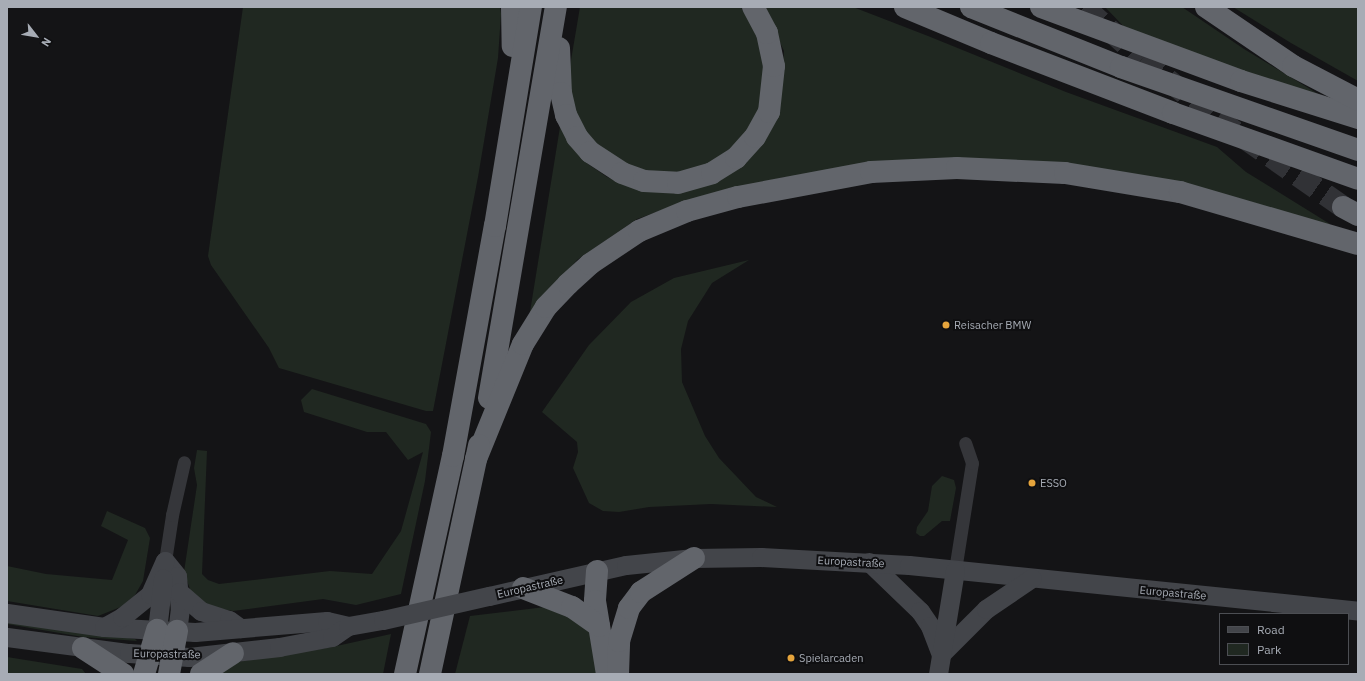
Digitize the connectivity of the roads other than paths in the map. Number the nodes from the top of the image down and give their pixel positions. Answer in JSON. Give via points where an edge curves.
{"nodes":[{"id":1,"x":512,"y":7,"type":"edge"},
{"id":2,"x":531,"y":7,"type":"edge"},
{"id":3,"x":557,"y":7,"type":"edge"},
{"id":4,"x":753,"y":7,"type":"edge"},
{"id":5,"x":905,"y":7,"type":"edge"},
{"id":6,"x":971,"y":7,"type":"edge"},
{"id":7,"x":1041,"y":7,"type":"edge"},
{"id":8,"x":1207,"y":8,"type":"edge"},
{"id":9,"x":1358,"y":100,"type":"edge"},
{"id":10,"x":1358,"y":118,"type":"edge"},
{"id":11,"x":511,"y":133,"type":"junction"},
{"id":12,"x":1358,"y":150,"type":"edge"},
{"id":13,"x":1358,"y":179,"type":"edge"},
{"id":14,"x":1358,"y":244,"type":"edge"},
{"id":15,"x":496,"y":393,"type":"junction"},
{"id":16,"x":965,"y":443,"type":"dead end"},
{"id":17,"x":184,"y":462,"type":"dead end"},
{"id":18,"x":694,"y":558,"type":"junction"},
{"id":19,"x":165,"y":561,"type":"junction"},
{"id":20,"x":869,"y":562,"type":"junction"},
{"id":21,"x":955,"y":570,"type":"junction"},
{"id":22,"x":597,"y":571,"type":"junction"},
{"id":23,"x":1032,"y":578,"type":"junction"},
{"id":24,"x":523,"y":588,"type":"junction"},
{"id":25,"x":179,"y":592,"type":"junction"},
{"id":26,"x":1358,"y":611,"type":"edge"},
{"id":27,"x":7,"y":612,"type":"edge"},
{"id":28,"x":348,"y":626,"type":"junction"},
{"id":29,"x":599,"y":626,"type":"junction"},
{"id":30,"x":104,"y":627,"type":"junction"},
{"id":31,"x":241,"y":629,"type":"junction"},
{"id":32,"x":167,"y":631,"type":"junction"},
{"id":33,"x":7,"y":637,"type":"edge"},
{"id":34,"x":619,"y":641,"type":"junction"},
{"id":35,"x":83,"y":648,"type":"junction"},
{"id":36,"x":233,"y":652,"type":"junction"},
{"id":37,"x":941,"y":654,"type":"junction"},
{"id":38,"x":146,"y":664,"type":"edge"},
{"id":39,"x":170,"y":665,"type":"edge"},
{"id":40,"x":123,"y":674,"type":"edge"},
{"id":41,"x":201,"y":674,"type":"edge"},
{"id":42,"x":405,"y":674,"type":"edge"},
{"id":43,"x":430,"y":674,"type":"edge"},
{"id":44,"x":607,"y":674,"type":"edge"},
{"id":45,"x":618,"y":674,"type":"edge"},
{"id":46,"x":938,"y":674,"type":"edge"}],
"edges":[{"from":1,"to":11,"type":"highway","via":[[515,23]]},
{"from":2,"to":11,"type":"highway"},
{"from":3,"to":4,"type":"highway","via":[[561,93],[566,115],[577,137],[602,162],[622,173],[658,184],[694,179],[724,166],[736,158],[762,126],[769,112],[774,66],[767,33]]},
{"from":3,"to":15,"type":"highway"},
{"from":5,"to":13,"type":"highway","via":[[1172,113]]},
{"from":6,"to":12,"type":"highway","via":[[1121,68]]},
{"from":7,"to":10,"type":"highway","via":[[1241,81]]},
{"from":8,"to":9,"type":"highway","via":[[1293,66]]},
{"from":11,"to":42,"type":"highway","via":[[453,456]]},
{"from":14,"to":15,"type":"highway","via":[[1180,192],[1065,173],[957,168],[871,172],[792,185],[687,211],[639,231],[590,264],[546,307]]},
{"from":15,"to":43,"type":"highway","via":[[476,459]]},
{"from":16,"to":21,"type":"street","via":[[972,463]]},
{"from":17,"to":19,"type":"street"},
{"from":18,"to":20,"type":"main road","name":"Europastraße","via":[[794,558]]},
{"from":18,"to":22,"type":"main road","name":"Europastraße","via":[[632,564]]},
{"from":18,"to":34,"type":"highway","via":[[641,592],[629,608]]},
{"from":19,"to":25,"type":"main road","via":[[177,576]]},
{"from":19,"to":30,"type":"main road","via":[[150,594],[122,618]]},
{"from":19,"to":32,"type":"main road"},
{"from":20,"to":21,"type":"main road","name":"Europastraße"},
{"from":20,"to":37,"type":"main road","via":[[920,611],[930,626]]},
{"from":21,"to":23,"type":"main road","name":"Europastraße"},
{"from":21,"to":37,"type":"main road"},
{"from":22,"to":24,"type":"main road","name":"Europastraße"},
{"from":22,"to":29,"type":"highway","via":[[595,602]]},
{"from":22,"to":34,"type":"highway","via":[[609,598]]},
{"from":23,"to":26,"type":"main road","name":"Europastraße"},
{"from":23,"to":37,"type":"main road","via":[[986,609]]},
{"from":24,"to":28,"type":"main road","name":"Europastraße","bridge":true},
{"from":24,"to":29,"type":"highway","via":[[572,607]]},
{"from":25,"to":31,"type":"main road","via":[[201,611],[229,620]]},
{"from":25,"to":32,"type":"main road"},
{"from":27,"to":30,"type":"main road","name":"Europastraße"},
{"from":28,"to":31,"type":"main road","name":"Europastraße","via":[[327,621]]},
{"from":28,"to":36,"type":"main road","name":"Europastraße","via":[[332,637]]},
{"from":29,"to":44,"type":"highway"},
{"from":30,"to":32,"type":"main road","name":"Europastraße"},
{"from":31,"to":32,"type":"main road","name":"Europastraße"},
{"from":32,"to":38,"type":"highway"},
{"from":32,"to":39,"type":"highway"},
{"from":33,"to":35,"type":"main road","name":"Europastraße"},
{"from":34,"to":45,"type":"highway"},
{"from":35,"to":38,"type":"main road","name":"Europastraße"},
{"from":35,"to":40,"type":"highway"},
{"from":36,"to":39,"type":"main road","name":"Europastraße"},
{"from":36,"to":41,"type":"highway"},
{"from":37,"to":46,"type":"main road"},
{"from":38,"to":39,"type":"main road","name":"Europastraße"}]}
